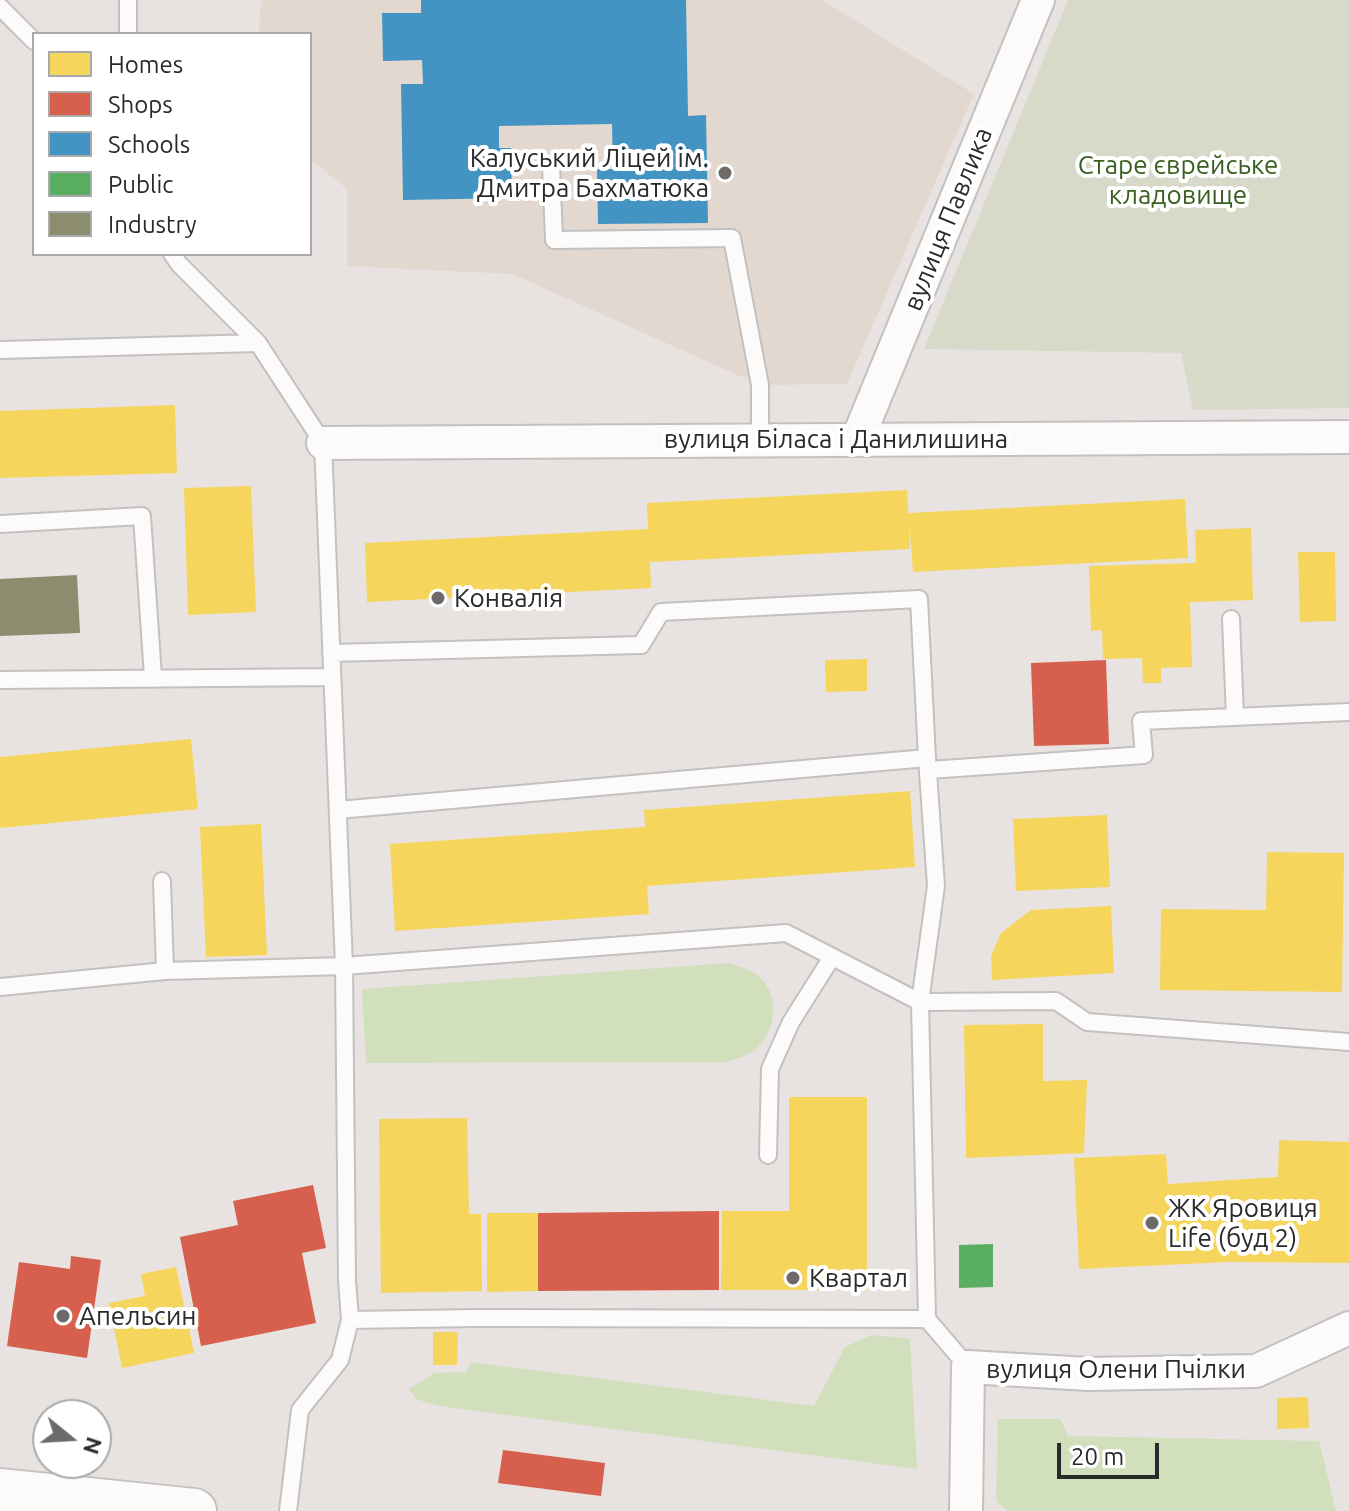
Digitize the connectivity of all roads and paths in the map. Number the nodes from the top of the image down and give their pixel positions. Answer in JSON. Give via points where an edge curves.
{"nodes":[{"id":1,"x":128,"y":0,"type":"edge"},
{"id":2,"x":1038,"y":0,"type":"edge"},
{"id":3,"x":0,"y":7,"type":"edge"},
{"id":4,"x":128,"y":32,"type":"edge"},
{"id":5,"x":32,"y":39,"type":"edge"},
{"id":6,"x":551,"y":165,"type":"dead end"},
{"id":7,"x":173,"y":256,"type":"edge"},
{"id":8,"x":258,"y":343,"type":"junction"},
{"id":9,"x":0,"y":350,"type":"edge"},
{"id":10,"x":1349,"y":437,"type":"edge"},
{"id":11,"x":858,"y":438,"type":"junction"},
{"id":12,"x":760,"y":439,"type":"junction"},
{"id":13,"x":323,"y":443,"type":"junction"},
{"id":14,"x":0,"y":524,"type":"edge"},
{"id":15,"x":1231,"y":619,"type":"dead end"},
{"id":16,"x":331,"y":653,"type":"junction"},
{"id":17,"x":153,"y":677,"type":"junction"},
{"id":18,"x":332,"y":677,"type":"junction"},
{"id":19,"x":0,"y":680,"type":"edge"},
{"id":20,"x":1349,"y":712,"type":"edge"},
{"id":21,"x":1235,"y":717,"type":"junction"},
{"id":22,"x":928,"y":764,"type":"junction"},
{"id":23,"x":338,"y":810,"type":"junction"},
{"id":24,"x":162,"y":881,"type":"dead end"},
{"id":25,"x":832,"y":957,"type":"junction"},
{"id":26,"x":344,"y":966,"type":"junction"},
{"id":27,"x":165,"y":971,"type":"junction"},
{"id":28,"x":0,"y":987,"type":"edge"},
{"id":29,"x":920,"y":1002,"type":"junction"},
{"id":30,"x":1349,"y":1042,"type":"edge"},
{"id":31,"x":768,"y":1155,"type":"dead end"},
{"id":32,"x":927,"y":1319,"type":"junction"},
{"id":33,"x":350,"y":1320,"type":"junction"},
{"id":34,"x":1349,"y":1328,"type":"edge"},
{"id":35,"x":968,"y":1367,"type":"junction"},
{"id":36,"x":0,"y":1491,"type":"edge"},
{"id":37,"x":194,"y":1511,"type":"edge"},
{"id":38,"x":288,"y":1511,"type":"edge"},
{"id":39,"x":966,"y":1511,"type":"edge"}],
"edges":[{"from":1,"to":4,"type":"lane"},
{"from":2,"to":11,"type":"street","name":"вулиця Павлика"},
{"from":3,"to":5,"type":"lane"},
{"from":6,"to":12,"type":"lane","via":[[554,240],[732,238],[760,385]]},
{"from":7,"to":8,"type":"lane"},
{"from":8,"to":9,"type":"lane"},
{"from":8,"to":13,"type":"lane"},
{"from":10,"to":11,"type":"street","name":"вулиця Біласа і Данилишина"},
{"from":11,"to":12,"type":"street","name":"вулиця Біласа і Данилишина"},
{"from":12,"to":13,"type":"street","name":"вулиця Біласа і Данилишина"},
{"from":13,"to":16,"type":"lane"},
{"from":14,"to":17,"type":"lane","via":[[142,516]]},
{"from":15,"to":21,"type":"lane"},
{"from":16,"to":18,"type":"lane"},
{"from":16,"to":22,"type":"lane","via":[[641,645],[661,612],[919,599]]},
{"from":17,"to":18,"type":"lane"},
{"from":17,"to":19,"type":"lane"},
{"from":18,"to":23,"type":"lane"},
{"from":20,"to":21,"type":"lane"},
{"from":21,"to":22,"type":"lane","via":[[1141,721],[1144,755]]},
{"from":22,"to":23,"type":"lane"},
{"from":22,"to":29,"type":"lane","via":[[936,886]]},
{"from":23,"to":26,"type":"lane"},
{"from":24,"to":27,"type":"lane"},
{"from":25,"to":26,"type":"lane","via":[[786,933]]},
{"from":25,"to":29,"type":"lane"},
{"from":25,"to":31,"type":"lane","via":[[791,1022],[770,1069]]},
{"from":26,"to":27,"type":"lane"},
{"from":26,"to":33,"type":"lane"},
{"from":27,"to":28,"type":"lane"},
{"from":29,"to":30,"type":"lane","via":[[1056,1001],[1087,1022]]},
{"from":29,"to":32,"type":"lane"},
{"from":32,"to":33,"type":"lane"},
{"from":32,"to":35,"type":"lane"},
{"from":33,"to":38,"type":"lane","via":[[340,1360],[300,1410]]},
{"from":34,"to":35,"type":"street","name":"вулиця Олени Пчілки","via":[[1256,1371],[1088,1374]]},
{"from":35,"to":39,"type":"street","name":"вулиця Олени Пчілки"},
{"from":36,"to":37,"type":"main road"}]}
